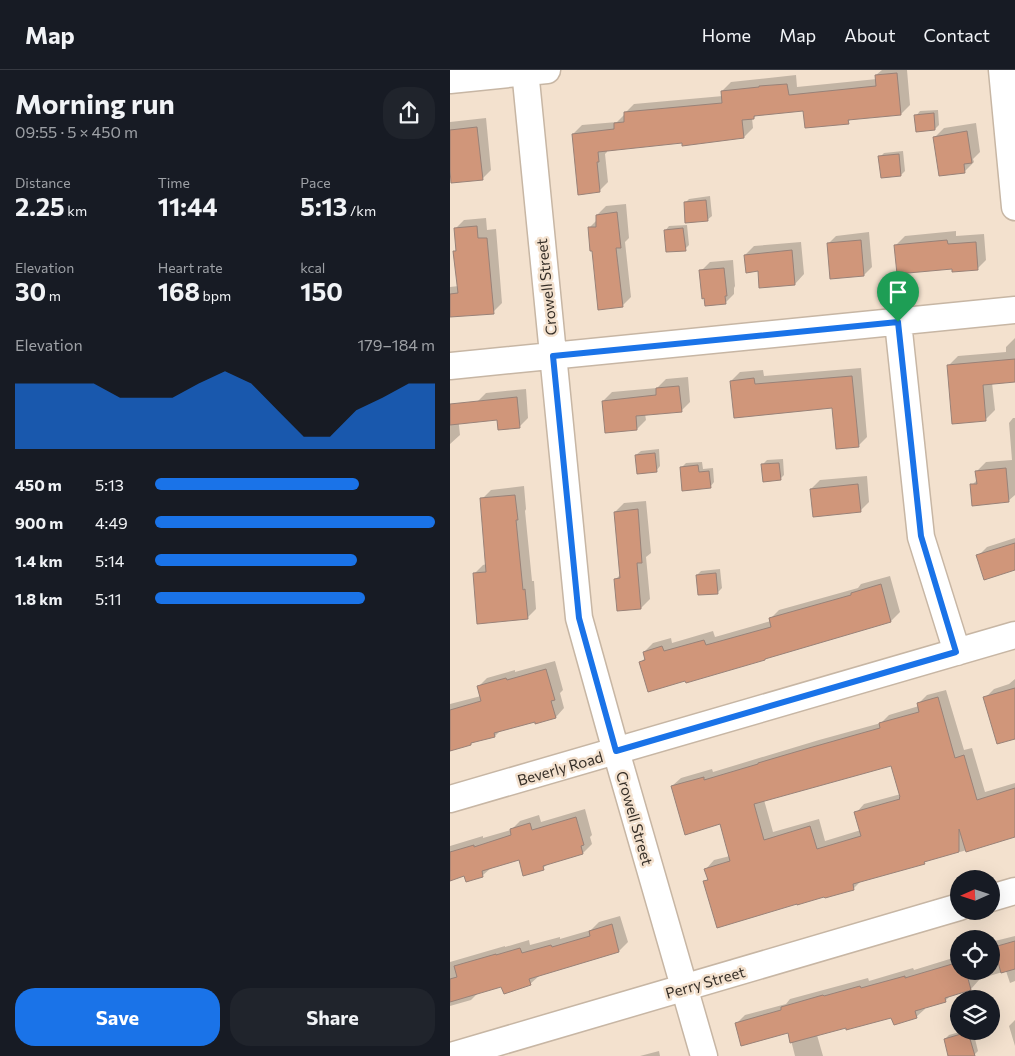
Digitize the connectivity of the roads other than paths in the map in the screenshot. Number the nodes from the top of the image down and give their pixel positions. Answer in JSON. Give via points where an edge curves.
{"nodes":[{"id":1,"x":1002,"y":70,"type":"edge"},
{"id":2,"x":532,"y":71,"type":"edge"},
{"id":3,"x":450,"y":80,"type":"edge"},
{"id":4,"x":1015,"y":207,"type":"edge"},
{"id":5,"x":1015,"y":310,"type":"edge"},
{"id":6,"x":898,"y":322,"type":"junction"},
{"id":7,"x":553,"y":356,"type":"junction"},
{"id":8,"x":450,"y":366,"type":"edge"},
{"id":9,"x":1015,"y":635,"type":"edge"},
{"id":10,"x":956,"y":652,"type":"junction"},
{"id":11,"x":616,"y":751,"type":"junction"},
{"id":12,"x":450,"y":799,"type":"edge"},
{"id":13,"x":1015,"y":891,"type":"edge"},
{"id":14,"x":1000,"y":895,"type":"edge"},
{"id":15,"x":950,"y":910,"type":"edge"},
{"id":16,"x":684,"y":988,"type":"junction"},
{"id":17,"x":451,"y":1056,"type":"edge"},
{"id":18,"x":704,"y":1056,"type":"edge"}],
"edges":[{"from":1,"to":4,"type":"street"},
{"from":2,"to":3,"type":"street"},
{"from":2,"to":7,"type":"street","name":"Crowell Street"},
{"from":5,"to":6,"type":"street"},
{"from":6,"to":7,"type":"street"},
{"from":6,"to":10,"type":"street","via":[[921,536]]},
{"from":7,"to":8,"type":"street"},
{"from":7,"to":11,"type":"street","name":"Crowell Street","via":[[579,618]]},
{"from":9,"to":10,"type":"street","name":"Beverly Road"},
{"from":10,"to":11,"type":"street","name":"Beverly Road"},
{"from":11,"to":12,"type":"street","name":"Beverly Road"},
{"from":11,"to":16,"type":"street","name":"Crowell Street"},
{"from":13,"to":14,"type":"street"},
{"from":15,"to":16,"type":"street","name":"Perry Street"},
{"from":16,"to":17,"type":"street","name":"Perry Street"},
{"from":16,"to":18,"type":"street","name":"Crowell Street"}]}
